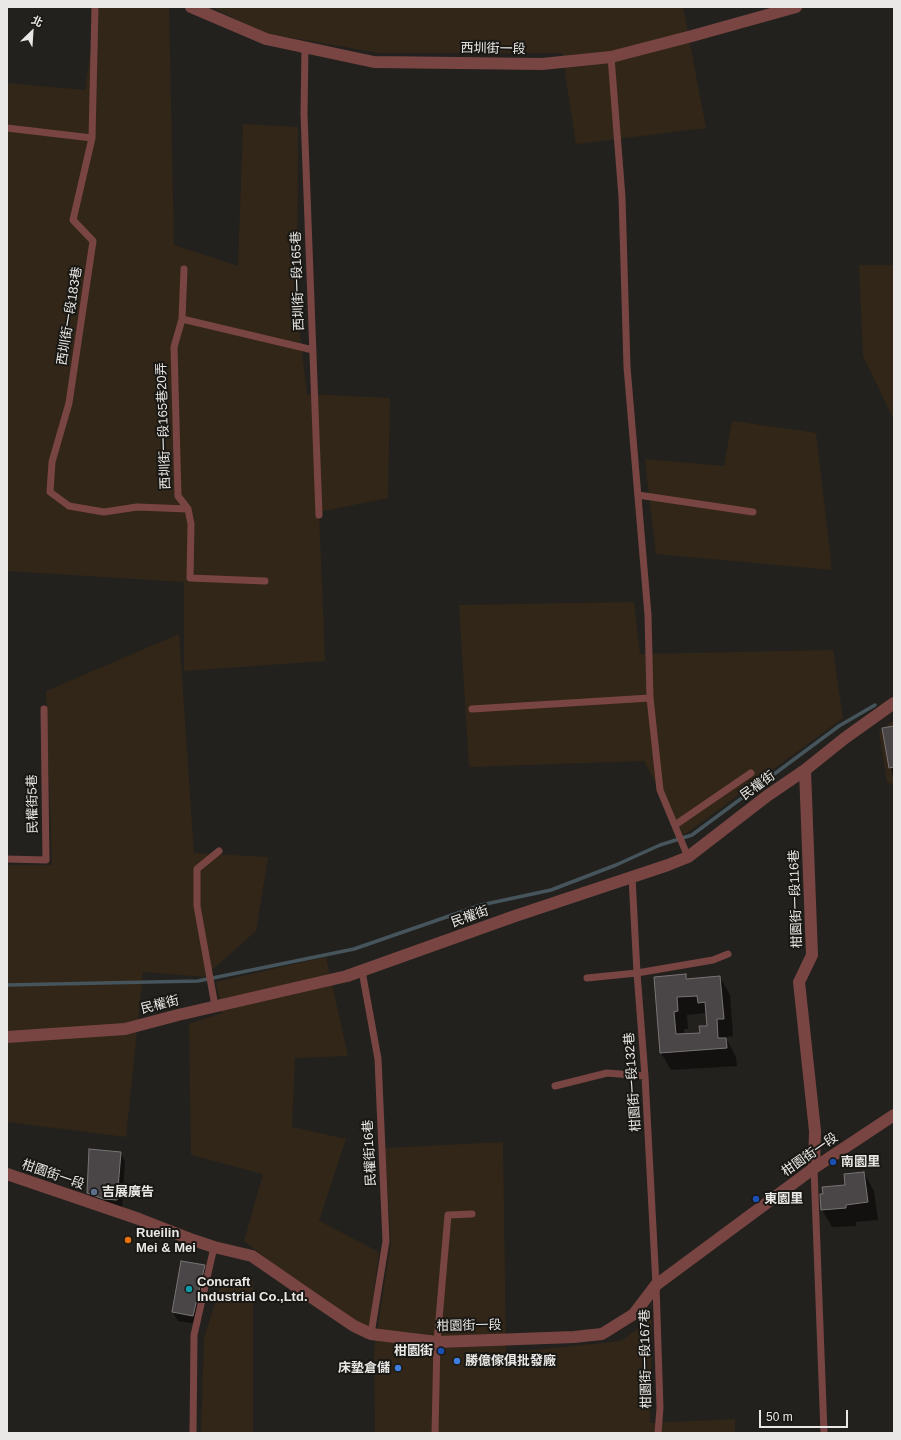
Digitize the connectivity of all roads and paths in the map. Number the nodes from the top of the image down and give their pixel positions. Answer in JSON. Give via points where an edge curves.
{"nodes":[{"id":1,"x":95,"y":7,"type":"edge"},
{"id":2,"x":191,"y":7,"type":"edge"},
{"id":3,"x":796,"y":7,"type":"edge"},
{"id":4,"x":305,"y":47,"type":"junction"},
{"id":5,"x":610,"y":57,"type":"junction"},
{"id":6,"x":7,"y":128,"type":"edge"},
{"id":7,"x":92,"y":138,"type":"junction"},
{"id":8,"x":184,"y":269,"type":"dead end"},
{"id":9,"x":182,"y":319,"type":"junction"},
{"id":10,"x":312,"y":350,"type":"junction"},
{"id":11,"x":638,"y":495,"type":"junction"},
{"id":12,"x":188,"y":509,"type":"junction"},
{"id":13,"x":754,"y":512,"type":"dead end"},
{"id":14,"x":319,"y":515,"type":"dead end"},
{"id":15,"x":265,"y":581,"type":"dead end"},
{"id":16,"x":650,"y":698,"type":"junction"},
{"id":17,"x":894,"y":703,"type":"edge"},
{"id":18,"x":44,"y":709,"type":"dead end"},
{"id":19,"x":472,"y":709,"type":"dead end"},
{"id":20,"x":805,"y":770,"type":"junction"},
{"id":21,"x":751,"y":773,"type":"dead end"},
{"id":22,"x":675,"y":825,"type":"junction"},
{"id":23,"x":219,"y":851,"type":"dead end"},
{"id":24,"x":688,"y":857,"type":"junction"},
{"id":25,"x":7,"y":859,"type":"edge"},
{"id":26,"x":632,"y":877,"type":"junction"},
{"id":27,"x":728,"y":954,"type":"dead end"},
{"id":28,"x":362,"y":971,"type":"junction"},
{"id":29,"x":637,"y":973,"type":"junction"},
{"id":30,"x":587,"y":978,"type":"dead end"},
{"id":31,"x":215,"y":1006,"type":"junction"},
{"id":32,"x":7,"y":1037,"type":"edge"},
{"id":33,"x":646,"y":1076,"type":"junction"},
{"id":34,"x":555,"y":1086,"type":"dead end"},
{"id":35,"x":894,"y":1115,"type":"edge"},
{"id":36,"x":814,"y":1168,"type":"junction"},
{"id":37,"x":7,"y":1174,"type":"edge"},
{"id":38,"x":472,"y":1214,"type":"dead end"},
{"id":39,"x":214,"y":1247,"type":"junction"},
{"id":40,"x":656,"y":1285,"type":"junction"},
{"id":41,"x":371,"y":1334,"type":"junction"},
{"id":42,"x":437,"y":1342,"type":"junction"},
{"id":43,"x":193,"y":1433,"type":"edge"},
{"id":44,"x":435,"y":1433,"type":"edge"},
{"id":45,"x":658,"y":1433,"type":"edge"},
{"id":46,"x":824,"y":1433,"type":"edge"}],
"edges":[{"from":1,"to":7,"type":"lane","name":"西圳街一段183巷"},
{"from":2,"to":4,"type":"street","name":"西圳街一段","via":[[266,39]]},
{"from":3,"to":5,"type":"street","name":"西圳街一段"},
{"from":4,"to":5,"type":"street","name":"西圳街一段","via":[[374,62],[542,64]]},
{"from":4,"to":10,"type":"lane","name":"西圳街一段165巷","via":[[304,114]]},
{"from":5,"to":11,"type":"lane","via":[[622,197],[627,367]]},
{"from":6,"to":7,"type":"lane"},
{"from":7,"to":12,"type":"lane","name":"西圳街一段183巷","via":[[74,220],[93,241],[69,403],[52,462],[50,492],[69,506],[104,512],[137,507]]},
{"from":8,"to":9,"type":"lane","name":"西圳街一段165巷20弄"},
{"from":9,"to":10,"type":"lane"},
{"from":9,"to":12,"type":"lane","name":"西圳街一段165巷20弄","via":[[174,347],[178,496]]},
{"from":10,"to":14,"type":"lane","name":"西圳街一段165巷"},
{"from":11,"to":13,"type":"lane"},
{"from":11,"to":16,"type":"lane","via":[[648,615]]},
{"from":12,"to":15,"type":"lane","name":"西圳街一段165巷20弄","via":[[191,524],[190,578]]},
{"from":16,"to":19,"type":"lane"},
{"from":16,"to":22,"type":"lane","via":[[660,790]]},
{"from":17,"to":20,"type":"street","name":"民權街","via":[[844,738]]},
{"from":18,"to":25,"type":"lane","name":"民權街5巷","via":[[46,860]]},
{"from":20,"to":24,"type":"street","name":"民權街"},
{"from":20,"to":36,"type":"street","name":"柑園街一段116巷","via":[[812,955],[799,982],[815,1131]]},
{"from":21,"to":22,"type":"lane"},
{"from":22,"to":24,"type":"lane"},
{"from":23,"to":31,"type":"lane","via":[[197,869],[197,906]]},
{"from":24,"to":26,"type":"street","name":"民權街"},
{"from":26,"to":28,"type":"street","name":"民權街"},
{"from":26,"to":29,"type":"lane","name":"柑園街一段132巷"},
{"from":27,"to":29,"type":"lane","via":[[713,960]]},
{"from":28,"to":31,"type":"street","name":"民權街"},
{"from":28,"to":41,"type":"lane","name":"民權街16巷","via":[[378,1059],[386,1241]]},
{"from":29,"to":30,"type":"lane"},
{"from":29,"to":33,"type":"lane","name":"柑園街一段132巷"},
{"from":31,"to":32,"type":"street","name":"民權街","via":[[125,1028]]},
{"from":33,"to":34,"type":"lane","via":[[607,1073]]},
{"from":33,"to":40,"type":"lane","name":"柑園街一段132巷"},
{"from":35,"to":36,"type":"street","name":"柑園街一段"},
{"from":36,"to":40,"type":"street","name":"柑園街一段"},
{"from":36,"to":46,"type":"lane"},
{"from":37,"to":39,"type":"street","name":"柑園街一段"},
{"from":38,"to":42,"type":"lane","via":[[448,1215]]},
{"from":39,"to":41,"type":"street","name":"柑園街一段","via":[[252,1256],[320,1304]]},
{"from":39,"to":43,"type":"lane","via":[[194,1335]]},
{"from":40,"to":42,"type":"street","name":"柑園街一段","via":[[634,1314],[602,1334]]},
{"from":40,"to":45,"type":"lane","name":"柑園街一段167巷","via":[[660,1408]]},
{"from":41,"to":42,"type":"street","name":"柑園街一段"},
{"from":42,"to":44,"type":"lane"}]}
